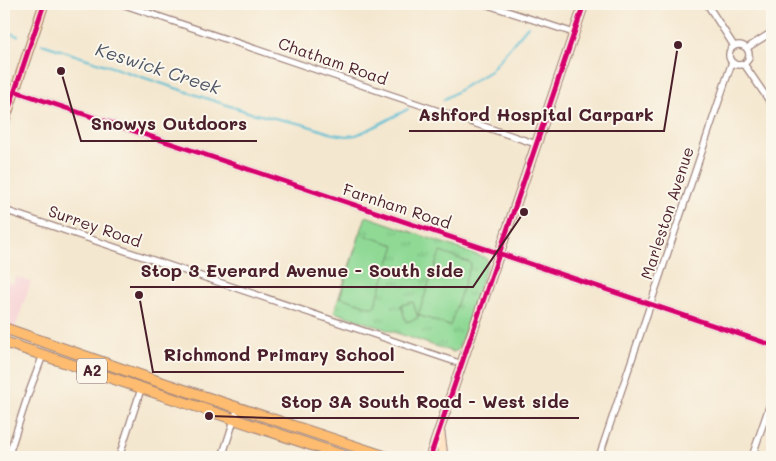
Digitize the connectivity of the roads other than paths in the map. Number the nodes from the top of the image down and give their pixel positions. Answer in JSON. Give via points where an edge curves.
{"nodes":[{"id":1,"x":44,"y":4,"type":"edge"},
{"id":2,"x":122,"y":4,"type":"edge"},
{"id":3,"x":485,"y":4,"type":"edge"},
{"id":4,"x":584,"y":4,"type":"edge"},
{"id":5,"x":706,"y":4,"type":"edge"},
{"id":6,"x":772,"y":32,"type":"edge"},
{"id":7,"x":574,"y":33,"type":"junction"},
{"id":8,"x":734,"y":46,"type":"junction"},
{"id":9,"x":747,"y":48,"type":"junction"},
{"id":10,"x":732,"y":62,"type":"junction"},
{"id":11,"x":744,"y":64,"type":"junction"},
{"id":12,"x":15,"y":92,"type":"junction"},
{"id":13,"x":772,"y":105,"type":"edge"},
{"id":14,"x":4,"y":123,"type":"edge"},
{"id":15,"x":536,"y":144,"type":"junction"},
{"id":16,"x":4,"y":210,"type":"edge"},
{"id":17,"x":500,"y":254,"type":"junction"},
{"id":18,"x":651,"y":304,"type":"junction"},
{"id":19,"x":4,"y":328,"type":"edge"},
{"id":20,"x":4,"y":342,"type":"edge"},
{"id":21,"x":772,"y":345,"type":"edge"},
{"id":22,"x":43,"y":355,"type":"junction"},
{"id":23,"x":462,"y":364,"type":"junction"},
{"id":24,"x":145,"y":377,"type":"junction"},
{"id":25,"x":141,"y":388,"type":"junction"},
{"id":26,"x":772,"y":398,"type":"edge"},
{"id":27,"x":238,"y":408,"type":"junction"},
{"id":28,"x":234,"y":419,"type":"junction"},
{"id":29,"x":439,"y":431,"type":"junction"},
{"id":30,"x":8,"y":457,"type":"edge"},
{"id":31,"x":119,"y":457,"type":"edge"},
{"id":32,"x":222,"y":457,"type":"edge"},
{"id":33,"x":347,"y":457,"type":"edge"},
{"id":34,"x":386,"y":457,"type":"edge"},
{"id":35,"x":430,"y":457,"type":"edge"},
{"id":36,"x":443,"y":457,"type":"edge"},
{"id":37,"x":599,"y":457,"type":"edge"},
{"id":38,"x":752,"y":457,"type":"edge"}],
"edges":[{"from":1,"to":12,"type":"main road"},
{"from":2,"to":15,"type":"street","name":"Chatham Road"},
{"from":3,"to":7,"type":"street"},
{"from":4,"to":7,"type":"street"},
{"from":5,"to":8,"type":"street"},
{"from":6,"to":9,"type":"street"},
{"from":7,"to":15,"type":"street"},
{"from":8,"to":9,"type":"street","via":[[739,44]]},
{"from":8,"to":10,"type":"street","via":[[729,54]]},
{"from":9,"to":11,"type":"street","via":[[748,61]]},
{"from":10,"to":11,"type":"street"},
{"from":10,"to":18,"type":"street","name":"Marleston Avenue"},
{"from":11,"to":13,"type":"street"},
{"from":12,"to":14,"type":"main road"},
{"from":12,"to":17,"type":"street","name":"Farnham Road"},
{"from":15,"to":17,"type":"street"},
{"from":16,"to":23,"type":"street","name":"Surrey Road"},
{"from":17,"to":18,"type":"street","name":"Farnham Road"},
{"from":17,"to":23,"type":"street"},
{"from":18,"to":21,"type":"street","name":"Farnham Road"},
{"from":18,"to":37,"type":"street","name":"Marleston Avenue"},
{"from":19,"to":24,"type":"highway","number":"A2"},
{"from":20,"to":22,"type":"highway","number":"A2"},
{"from":22,"to":25,"type":"highway","number":"A2"},
{"from":22,"to":30,"type":"street"},
{"from":23,"to":29,"type":"street"},
{"from":24,"to":25,"type":"street"},
{"from":24,"to":27,"type":"highway","number":"A2"},
{"from":25,"to":28,"type":"highway","number":"A2"},
{"from":25,"to":31,"type":"street"},
{"from":26,"to":38,"type":"street"},
{"from":27,"to":28,"type":"street"},
{"from":27,"to":34,"type":"highway","number":"A2"},
{"from":28,"to":32,"type":"street"},
{"from":28,"to":33,"type":"highway","number":"A2"},
{"from":29,"to":35,"type":"street"},
{"from":29,"to":36,"type":"street"}]}
